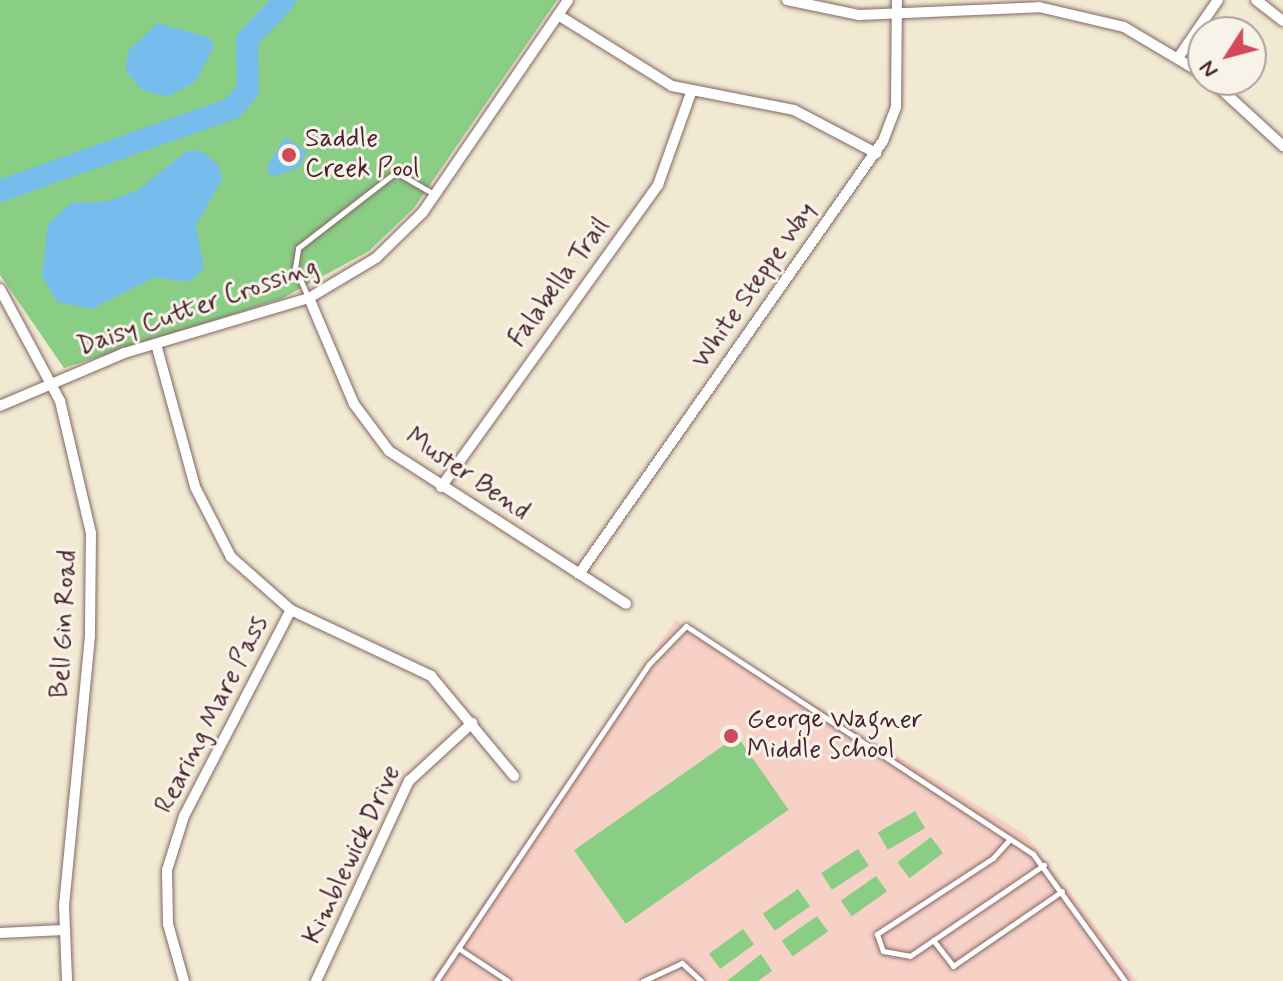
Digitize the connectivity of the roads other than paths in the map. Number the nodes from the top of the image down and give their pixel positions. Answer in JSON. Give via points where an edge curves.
{"nodes":[{"id":1,"x":568,"y":0,"type":"edge"},
{"id":2,"x":787,"y":0,"type":"edge"},
{"id":3,"x":897,"y":0,"type":"edge"},
{"id":4,"x":1218,"y":0,"type":"edge"},
{"id":5,"x":1256,"y":0,"type":"edge"},
{"id":6,"x":898,"y":14,"type":"junction"},
{"id":7,"x":558,"y":15,"type":"junction"},
{"id":8,"x":1283,"y":21,"type":"edge"},
{"id":9,"x":1180,"y":55,"type":"junction"},
{"id":10,"x":1187,"y":61,"type":"edge"},
{"id":11,"x":691,"y":93,"type":"junction"},
{"id":12,"x":1228,"y":96,"type":"edge"},
{"id":13,"x":1283,"y":146,"type":"edge"},
{"id":14,"x":876,"y":153,"type":"junction"},
{"id":15,"x":435,"y":194,"type":"junction"},
{"id":16,"x":0,"y":289,"type":"edge"},
{"id":17,"x":309,"y":298,"type":"junction"},
{"id":18,"x":156,"y":344,"type":"junction"},
{"id":19,"x":54,"y":384,"type":"junction"},
{"id":20,"x":0,"y":406,"type":"edge"},
{"id":21,"x":441,"y":487,"type":"junction"},
{"id":22,"x":579,"y":574,"type":"junction"},
{"id":23,"x":626,"y":604,"type":"dead end"},
{"id":24,"x":291,"y":610,"type":"junction"},
{"id":25,"x":472,"y":723,"type":"junction"},
{"id":26,"x":514,"y":776,"type":"dead end"},
{"id":27,"x":1010,"y":839,"type":"junction"},
{"id":28,"x":1044,"y":865,"type":"junction"},
{"id":29,"x":1062,"y":891,"type":"junction"},
{"id":30,"x":64,"y":930,"type":"junction"},
{"id":31,"x":0,"y":933,"type":"edge"},
{"id":32,"x":933,"y":940,"type":"junction"},
{"id":33,"x":458,"y":948,"type":"junction"},
{"id":34,"x":67,"y":981,"type":"edge"},
{"id":35,"x":184,"y":981,"type":"edge"},
{"id":36,"x":316,"y":981,"type":"edge"},
{"id":37,"x":436,"y":981,"type":"edge"},
{"id":38,"x":508,"y":981,"type":"edge"},
{"id":39,"x":643,"y":981,"type":"edge"},
{"id":40,"x":701,"y":981,"type":"edge"},
{"id":41,"x":1125,"y":981,"type":"edge"}],
"edges":[{"from":1,"to":7,"type":"street","name":"Daisy Cutter Crossing"},
{"from":2,"to":6,"type":"street","via":[[831,12]]},
{"from":3,"to":6,"type":"street","name":"White Steppe Way"},
{"from":4,"to":9,"type":"street"},
{"from":5,"to":8,"type":"street"},
{"from":6,"to":9,"type":"street","via":[[1039,7],[1124,27]]},
{"from":6,"to":14,"type":"street","name":"White Steppe Way","via":[[896,107]]},
{"from":7,"to":11,"type":"street","via":[[620,60]]},
{"from":7,"to":15,"type":"street","name":"Daisy Cutter Crossing"},
{"from":9,"to":10,"type":"street"},
{"from":11,"to":14,"type":"street","via":[[794,110]]},
{"from":11,"to":21,"type":"street","name":"Falabella Trail","via":[[658,185]]},
{"from":12,"to":13,"type":"street"},
{"from":14,"to":22,"type":"street","name":"White Steppe Way"},
{"from":15,"to":17,"type":"street","name":"Daisy Cutter Crossing","via":[[376,258]]},
{"from":15,"to":17,"type":"lane","via":[[396,172],[298,248],[295,268]]},
{"from":16,"to":19,"type":"street","name":"Bell Gin Road"},
{"from":17,"to":18,"type":"street","name":"Daisy Cutter Crossing"},
{"from":17,"to":21,"type":"street","name":"Muster Bend","via":[[370,430]]},
{"from":18,"to":19,"type":"street","name":"Daisy Cutter Crossing"},
{"from":18,"to":24,"type":"street","via":[[210,523],[249,577]]},
{"from":19,"to":20,"type":"street","name":"Daisy Cutter Crossing"},
{"from":19,"to":30,"type":"street","name":"Bell Gin Road","via":[[85,482],[94,587]]},
{"from":21,"to":22,"type":"street","name":"Muster Bend"},
{"from":22,"to":23,"type":"street","name":"Muster Bend"},
{"from":24,"to":25,"type":"street","via":[[408,660]]},
{"from":24,"to":35,"type":"street","name":"Rearing Mare Pass","via":[[184,816],[167,870],[168,924]]},
{"from":25,"to":26,"type":"street"},
{"from":25,"to":36,"type":"street","name":"Kimblewick Drive","via":[[409,781]]},
{"from":27,"to":28,"type":"lane"},
{"from":27,"to":32,"type":"lane","via":[[993,858],[877,934],[890,957],[910,956]]},
{"from":27,"to":33,"type":"lane","via":[[686,626],[649,664]]},
{"from":28,"to":29,"type":"lane"},
{"from":28,"to":32,"type":"lane"},
{"from":29,"to":32,"type":"lane","via":[[953,966]]},
{"from":29,"to":41,"type":"lane"},
{"from":30,"to":31,"type":"street"},
{"from":30,"to":34,"type":"street","name":"Bell Gin Road"},
{"from":33,"to":37,"type":"lane"},
{"from":33,"to":38,"type":"lane"},
{"from":39,"to":40,"type":"lane","via":[[682,963]]}]}
